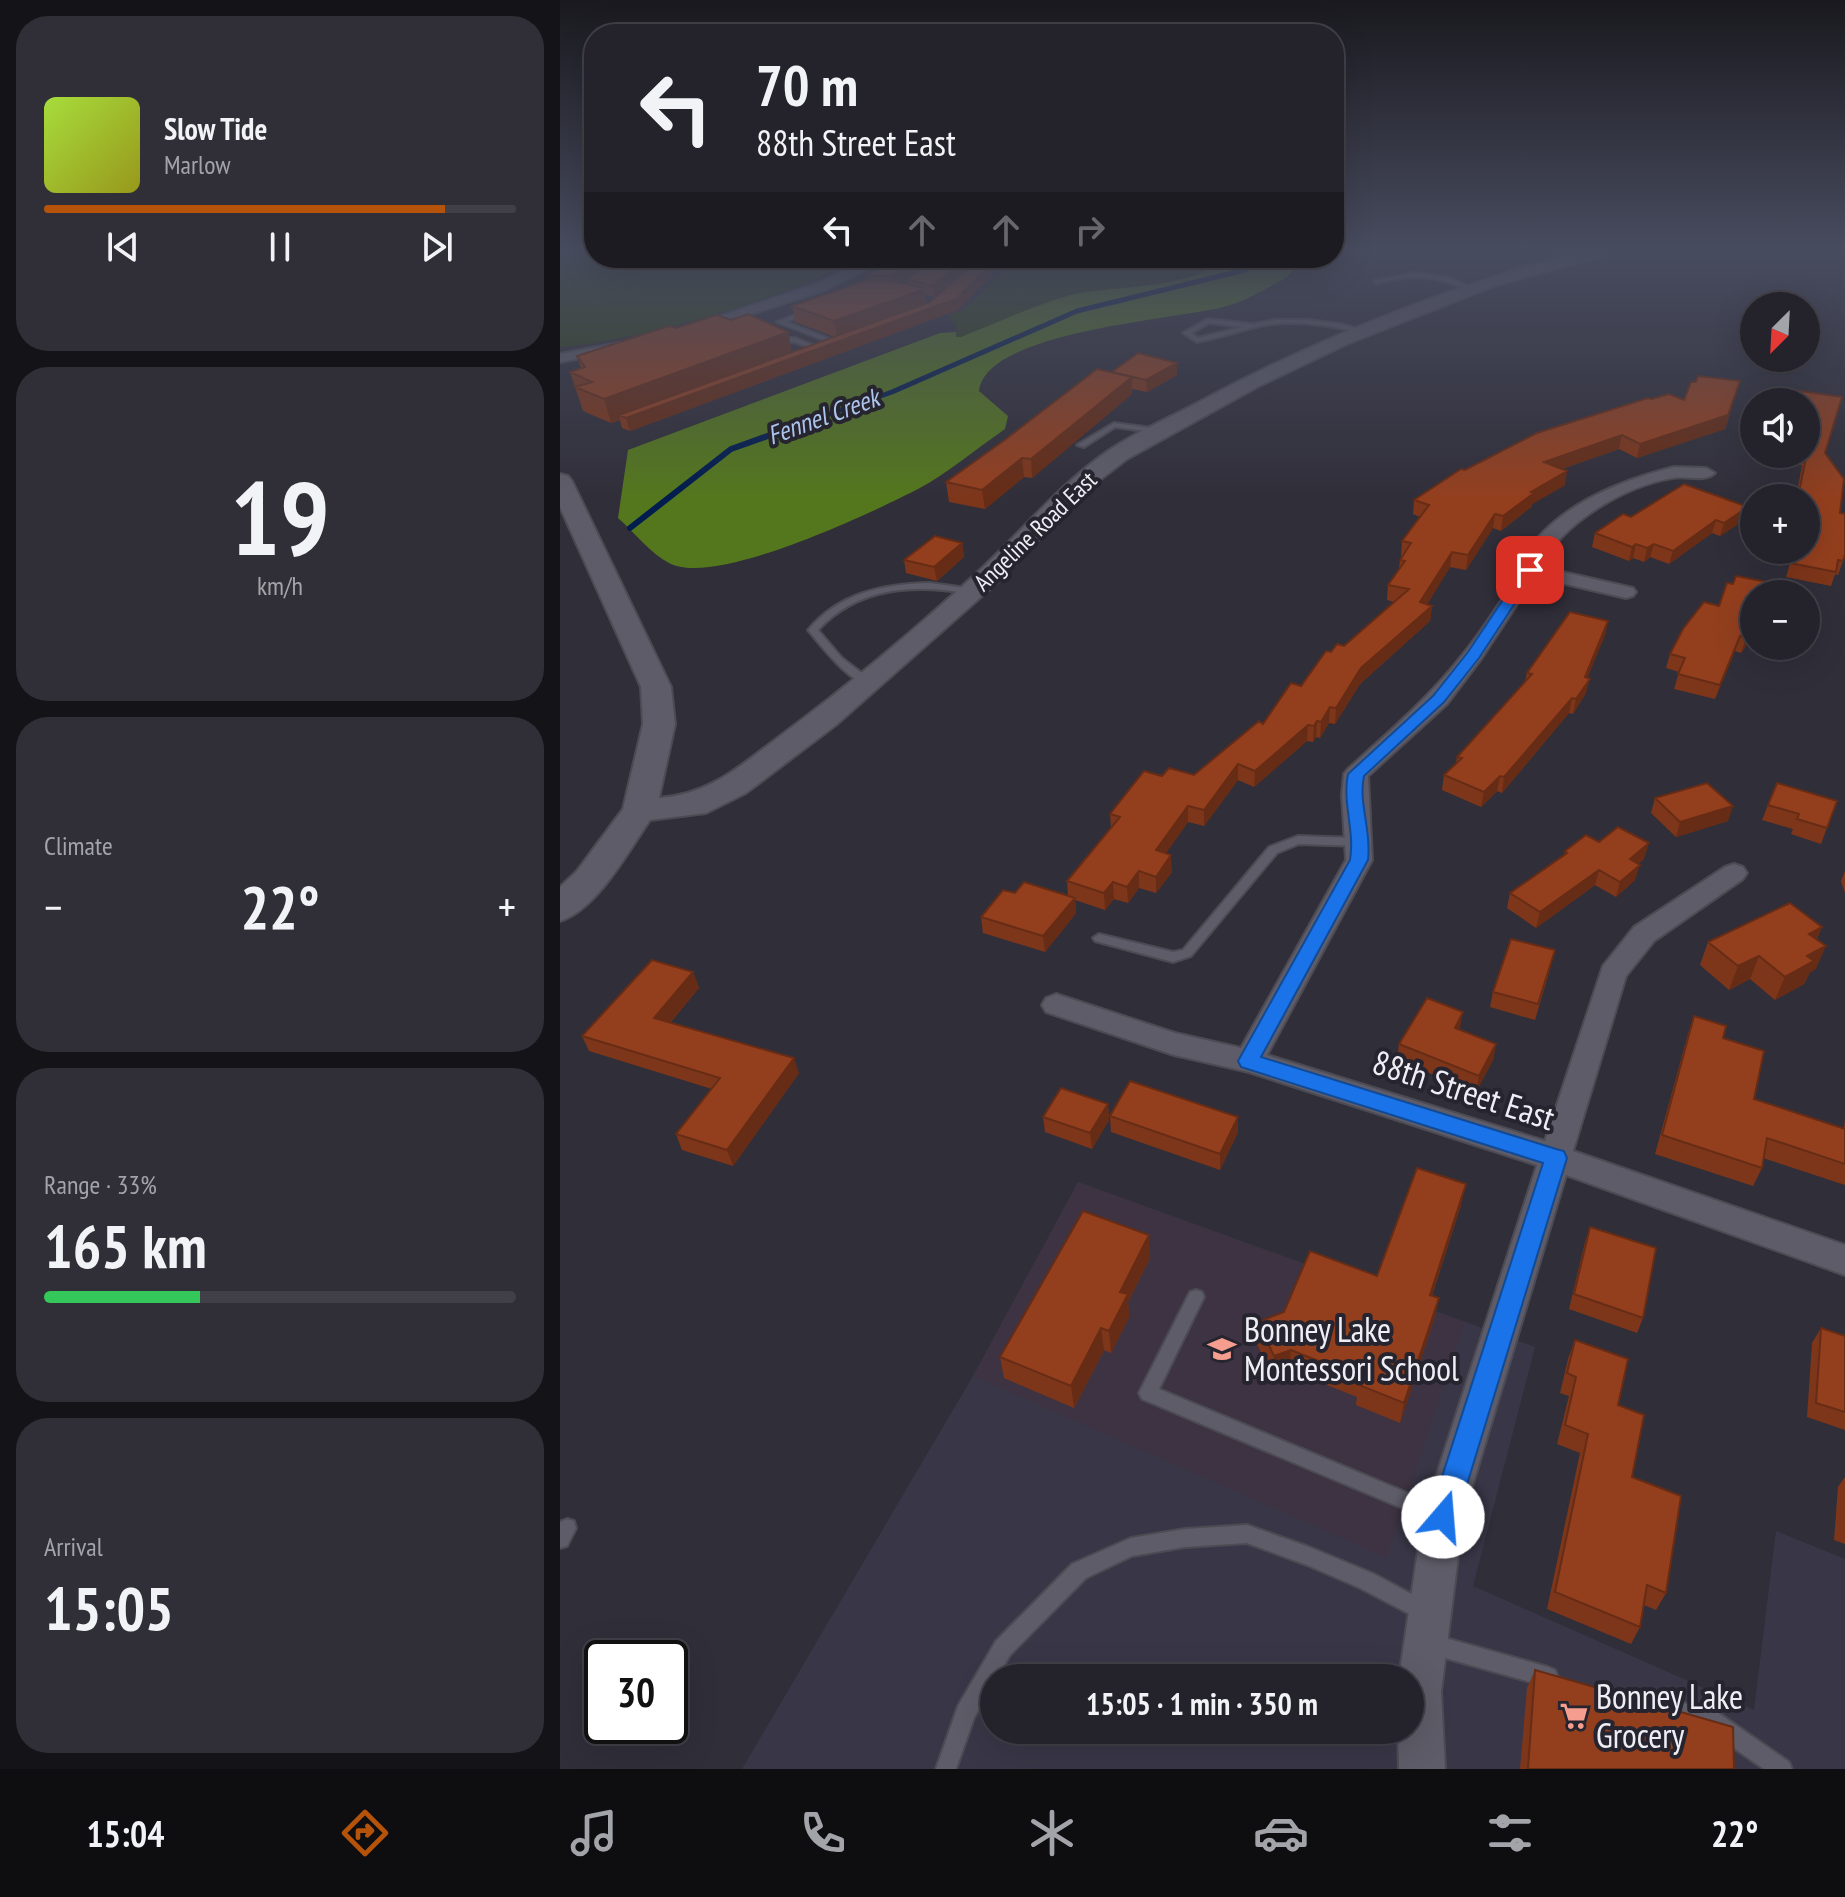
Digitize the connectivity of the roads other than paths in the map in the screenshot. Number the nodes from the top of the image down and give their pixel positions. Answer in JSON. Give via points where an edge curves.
{"nodes":[{"id":1,"x":811,"y":334,"type":"edge"},
{"id":2,"x":1187,"y":334,"type":"edge"},
{"id":3,"x":1232,"y":334,"type":"edge"},
{"id":4,"x":1356,"y":334,"type":"edge"},
{"id":5,"x":764,"y":335,"type":"edge"},
{"id":6,"x":851,"y":338,"type":"edge"},
{"id":7,"x":778,"y":340,"type":"junction"},
{"id":8,"x":640,"y":342,"type":"edge"},
{"id":9,"x":836,"y":343,"type":"junction"},
{"id":10,"x":820,"y":349,"type":"junction"},
{"id":11,"x":560,"y":358,"type":"edge"},
{"id":12,"x":1160,"y":431,"type":"junction"},
{"id":13,"x":1081,"y":445,"type":"dead end"},
{"id":14,"x":1706,"y":473,"type":"dead end"},
{"id":15,"x":560,"y":481,"type":"edge"},
{"id":16,"x":1530,"y":570,"type":"junction"},
{"id":17,"x":971,"y":591,"type":"junction"},
{"id":18,"x":1626,"y":592,"type":"dead end"},
{"id":19,"x":868,"y":683,"type":"junction"},
{"id":20,"x":640,"y":810,"type":"junction"},
{"id":21,"x":1362,"y":842,"type":"junction"},
{"id":22,"x":1734,"y":873,"type":"dead end"},
{"id":23,"x":560,"y":908,"type":"edge"},
{"id":24,"x":1099,"y":938,"type":"dead end"},
{"id":25,"x":1056,"y":1005,"type":"dead end"},
{"id":26,"x":1249,"y":1061,"type":"junction"},
{"id":27,"x":1556,"y":1158,"type":"junction"},
{"id":28,"x":1845,"y":1260,"type":"edge"},
{"id":29,"x":1196,"y":1297,"type":"dead end"},
{"id":30,"x":1443,"y":1517,"type":"junction"},
{"id":31,"x":1426,"y":1628,"type":"junction"},
{"id":32,"x":1570,"y":1683,"type":"edge"},
{"id":33,"x":1632,"y":1699,"type":"edge"},
{"id":34,"x":946,"y":1769,"type":"edge"},
{"id":35,"x":1422,"y":1769,"type":"edge"},
{"id":36,"x":1782,"y":1769,"type":"edge"}],
"edges":[{"from":1,"to":9,"type":"lane"},
{"from":2,"to":3,"type":"lane","via":[[1197,340]]},
{"from":4,"to":12,"type":"street","name":"Angeline Road East"},
{"from":5,"to":7,"type":"lane"},
{"from":6,"to":9,"type":"lane"},
{"from":7,"to":10,"type":"lane"},
{"from":7,"to":10,"type":"lane","via":[[801,353]]},
{"from":8,"to":11,"type":"street"},
{"from":9,"to":10,"type":"lane"},
{"from":12,"to":13,"type":"lane","via":[[1114,425]]},
{"from":12,"to":17,"type":"street","name":"Angeline Road East","via":[[1074,488]]},
{"from":14,"to":16,"type":"street","via":[[1659,474],[1592,505],[1548,538]]},
{"from":15,"to":20,"type":"street","via":[[656,687],[659,724]]},
{"from":16,"to":18,"type":"street"},
{"from":16,"to":21,"type":"street","via":[[1439,699],[1356,774],[1353,788]]},
{"from":17,"to":19,"type":"street","name":"Angeline Road East"},
{"from":17,"to":19,"type":"lane","via":[[943,585],[874,590],[819,621],[813,630],[823,643]]},
{"from":19,"to":20,"type":"street","name":"Angeline Road East","via":[[734,786],[694,806]]},
{"from":20,"to":23,"type":"street","via":[[590,879]]},
{"from":21,"to":24,"type":"lane","via":[[1298,840],[1273,850],[1187,953],[1173,957]]},
{"from":21,"to":26,"type":"street","via":[[1359,860]]},
{"from":22,"to":27,"type":"street","via":[[1644,934],[1613,973]]},
{"from":25,"to":26,"type":"street","name":"88th Street East","via":[[1174,1044]]},
{"from":26,"to":27,"type":"street","name":"88th Street East"},
{"from":27,"to":28,"type":"street","name":"88th Street East"},
{"from":27,"to":30,"type":"street"},
{"from":29,"to":30,"type":"lane","via":[[1148,1393]]},
{"from":30,"to":31,"type":"street"},
{"from":31,"to":32,"type":"lane"},
{"from":31,"to":34,"type":"lane","via":[[1367,1581],[1247,1534],[1131,1547],[1079,1571],[1003,1648],[965,1713]]},
{"from":31,"to":35,"type":"street","via":[[1419,1692]]},
{"from":33,"to":36,"type":"lane","via":[[1710,1719]]}]}
